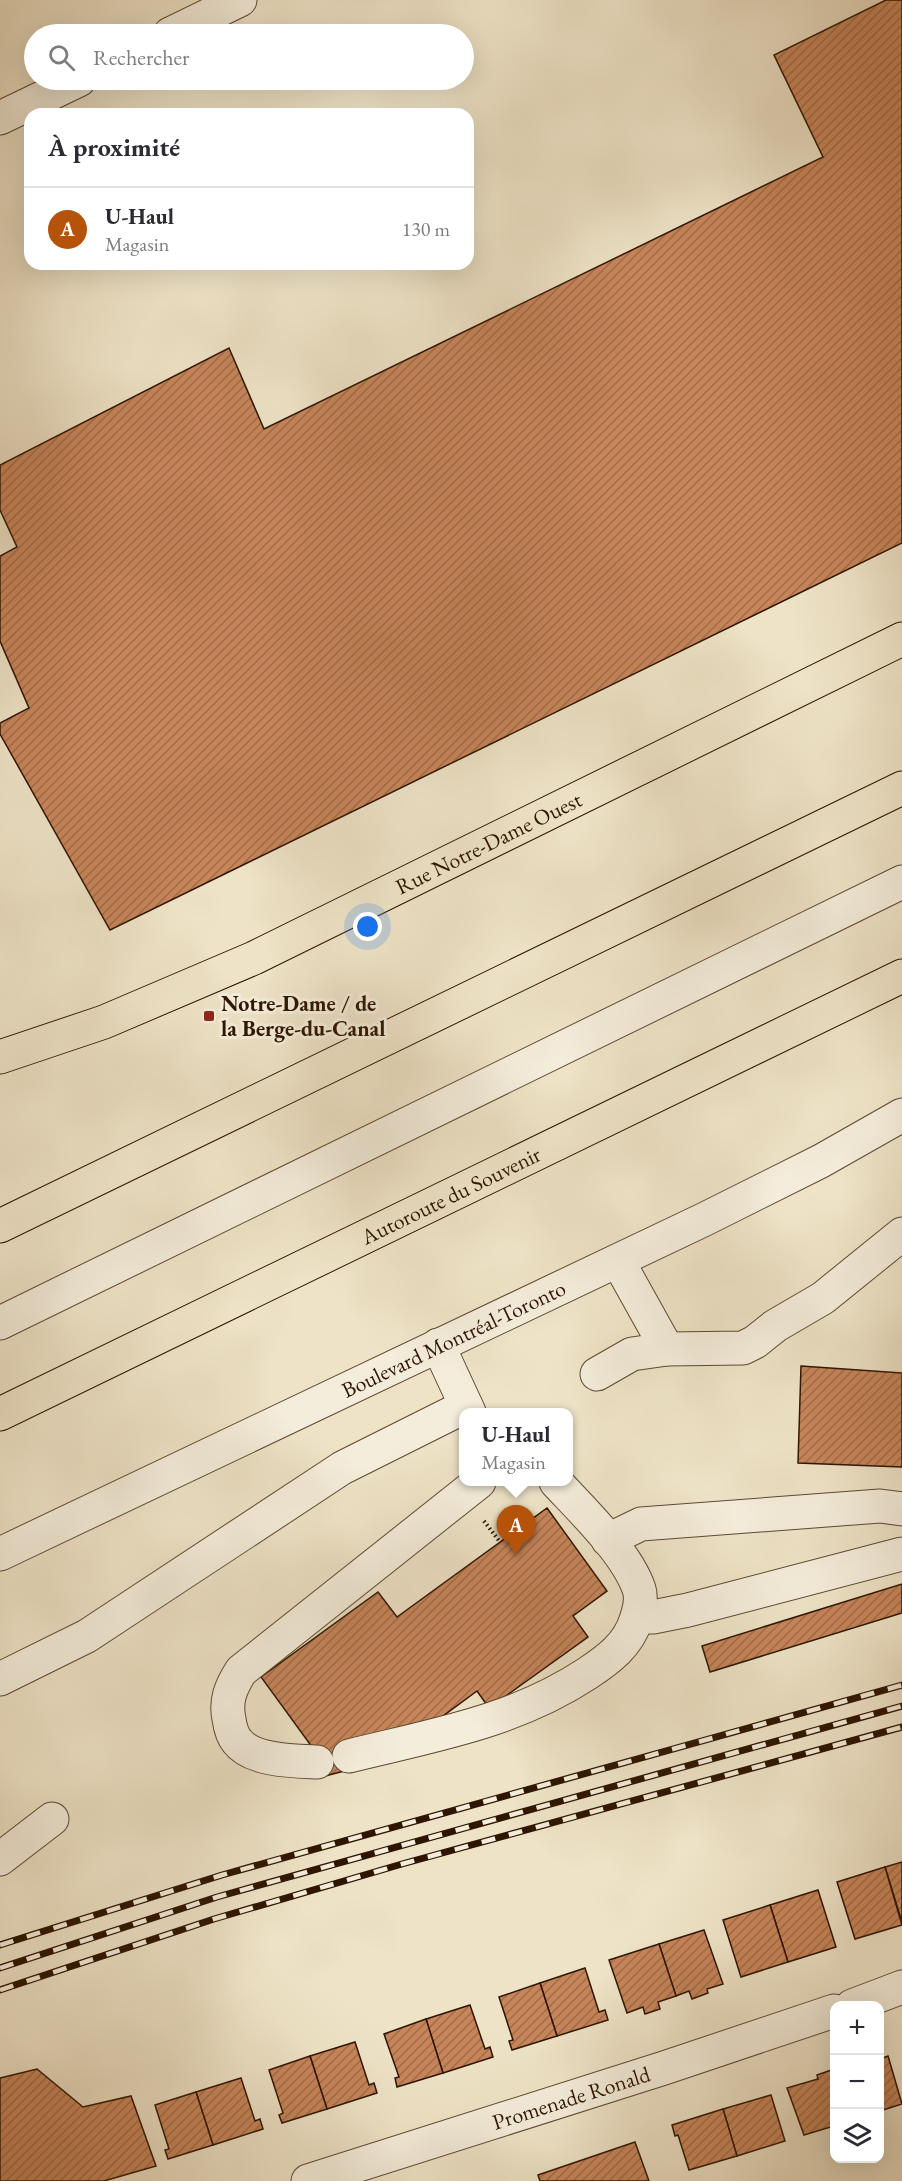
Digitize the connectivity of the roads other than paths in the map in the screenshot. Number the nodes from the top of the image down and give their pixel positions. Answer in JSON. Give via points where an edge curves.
{"nodes":[{"id":1,"x":240,"y":0,"type":"edge"},
{"id":2,"x":191,"y":24,"type":"edge"},
{"id":3,"x":58,"y":90,"type":"edge"},
{"id":4,"x":0,"y":118,"type":"edge"},
{"id":5,"x":902,"y":639,"type":"edge"},
{"id":6,"x":902,"y":788,"type":"edge"},
{"id":7,"x":902,"y":882,"type":"edge"},
{"id":8,"x":902,"y":976,"type":"edge"},
{"id":9,"x":0,"y":1057,"type":"edge"},
{"id":10,"x":902,"y":1115,"type":"edge"},
{"id":11,"x":0,"y":1226,"type":"edge"},
{"id":12,"x":902,"y":1234,"type":"edge"},
{"id":13,"x":618,"y":1261,"type":"junction"},
{"id":14,"x":0,"y":1323,"type":"edge"},
{"id":15,"x":438,"y":1345,"type":"junction"},
{"id":16,"x":667,"y":1349,"type":"junction"},
{"id":17,"x":597,"y":1374,"type":"dead end"},
{"id":18,"x":467,"y":1408,"type":"edge"},
{"id":19,"x":459,"y":1413,"type":"edge"},
{"id":20,"x":0,"y":1414,"type":"edge"},
{"id":21,"x":474,"y":1486,"type":"edge"},
{"id":22,"x":559,"y":1486,"type":"edge"},
{"id":23,"x":902,"y":1509,"type":"edge"},
{"id":24,"x":608,"y":1540,"type":"junction"},
{"id":25,"x":0,"y":1554,"type":"edge"},
{"id":26,"x":902,"y":1554,"type":"edge"},
{"id":27,"x":638,"y":1617,"type":"junction"},
{"id":28,"x":0,"y":1679,"type":"edge"},
{"id":29,"x":349,"y":1756,"type":"dead end"},
{"id":30,"x":317,"y":1762,"type":"dead end"},
{"id":31,"x":52,"y":1819,"type":"dead end"},
{"id":32,"x":0,"y":1859,"type":"edge"},
{"id":33,"x":902,"y":1986,"type":"edge"},
{"id":34,"x":864,"y":2001,"type":"edge"},
{"id":35,"x":830,"y":2012,"type":"edge"},
{"id":36,"x":308,"y":2181,"type":"edge"}],
"edges":[{"from":1,"to":2,"type":"street"},
{"from":3,"to":4,"type":"street"},
{"from":5,"to":9,"type":"main road","name":"Rue Notre-Dame Ouest","via":[[235,966],[104,1022]]},
{"from":6,"to":11,"type":"main road"},
{"from":7,"to":14,"type":"street"},
{"from":8,"to":20,"type":"main road","name":"Autoroute du Souvenir"},
{"from":10,"to":13,"type":"street","name":"Boulevard Montréal-Toronto","via":[[778,1184]]},
{"from":12,"to":16,"type":"street","via":[[823,1298],[743,1348]]},
{"from":13,"to":15,"type":"street","name":"Boulevard Montréal-Toronto"},
{"from":13,"to":16,"type":"street"},
{"from":15,"to":18,"type":"street"},
{"from":15,"to":25,"type":"street","name":"Boulevard Montréal-Toronto"},
{"from":16,"to":17,"type":"street","via":[[632,1354]]},
{"from":19,"to":28,"type":"street","via":[[342,1468],[87,1636]]},
{"from":21,"to":30,"type":"street","via":[[241,1671],[230,1689],[227,1709],[237,1742],[251,1752],[272,1758]]},
{"from":22,"to":24,"type":"street"},
{"from":23,"to":24,"type":"street","via":[[880,1506],[641,1524]]},
{"from":24,"to":27,"type":"street","via":[[640,1590]]},
{"from":26,"to":27,"type":"street","via":[[688,1610]]},
{"from":27,"to":29,"type":"street","via":[[631,1635],[609,1658],[563,1689],[490,1721]]},
{"from":31,"to":32,"type":"street"},
{"from":33,"to":34,"type":"street"},
{"from":35,"to":36,"type":"street","name":"Promenade Ronald"}]}
